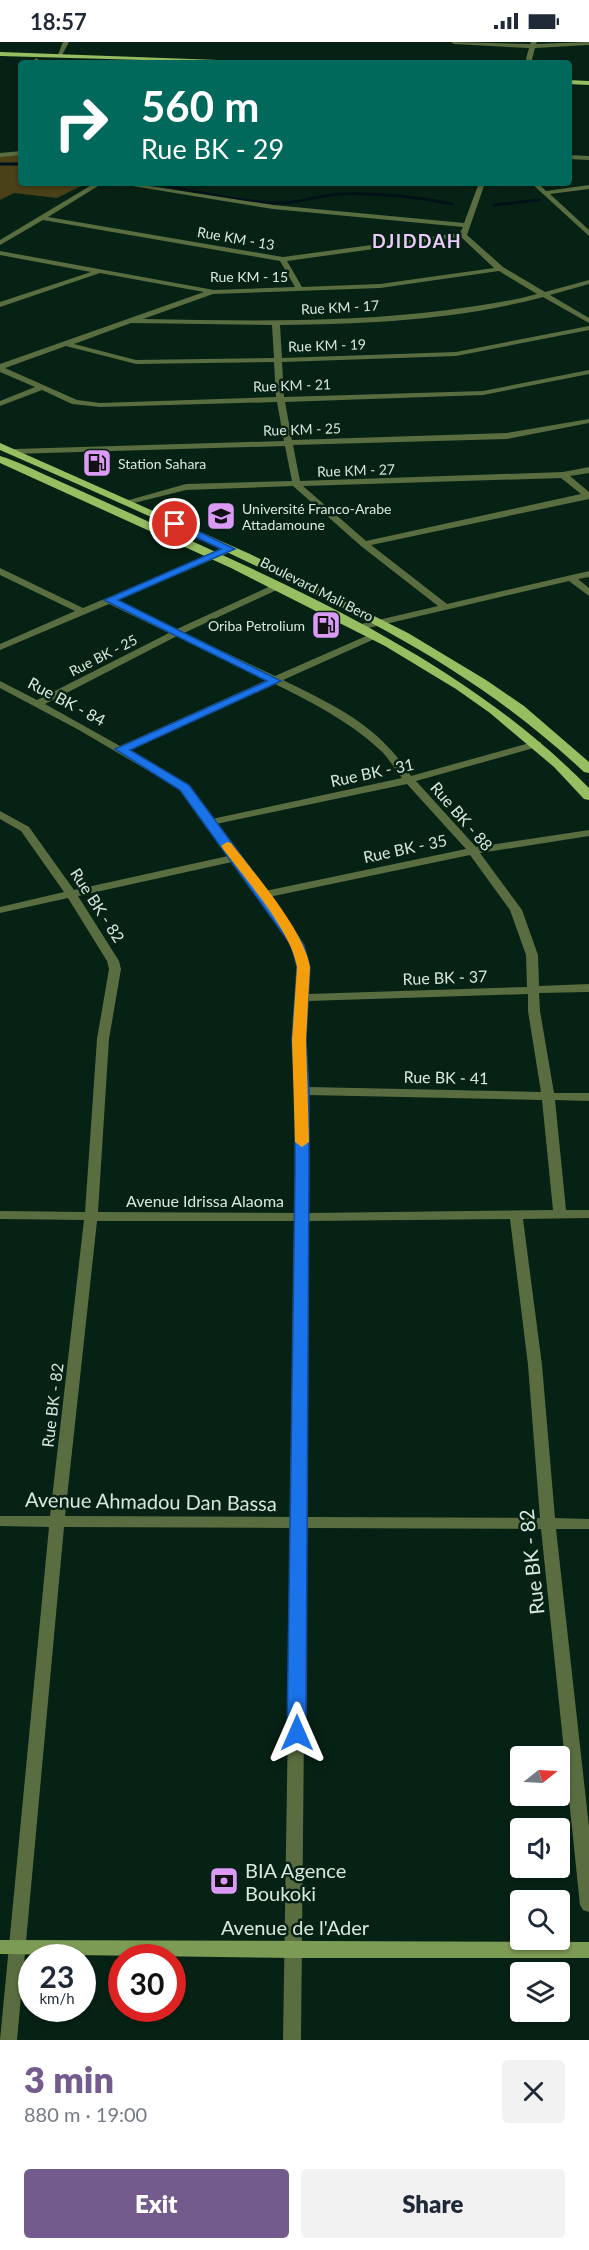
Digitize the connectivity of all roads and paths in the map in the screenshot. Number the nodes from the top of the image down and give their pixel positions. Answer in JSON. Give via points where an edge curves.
{"nodes":[{"id":1,"x":66,"y":42,"type":"edge"},
{"id":2,"x":454,"y":42,"type":"edge"},
{"id":3,"x":589,"y":43,"type":"edge"},
{"id":4,"x":534,"y":44,"type":"edge"},
{"id":5,"x":59,"y":56,"type":"junction"},
{"id":6,"x":0,"y":57,"type":"edge"},
{"id":7,"x":21,"y":60,"type":"edge"},
{"id":8,"x":122,"y":60,"type":"edge"},
{"id":9,"x":529,"y":60,"type":"edge"},
{"id":10,"x":572,"y":80,"type":"edge"},
{"id":11,"x":589,"y":81,"type":"edge"},
{"id":12,"x":18,"y":153,"type":"edge"},
{"id":13,"x":0,"y":155,"type":"edge"},
{"id":14,"x":572,"y":157,"type":"edge"},
{"id":15,"x":589,"y":158,"type":"edge"},
{"id":16,"x":95,"y":186,"type":"edge"},
{"id":17,"x":136,"y":186,"type":"edge"},
{"id":18,"x":481,"y":186,"type":"edge"},
{"id":19,"x":537,"y":186,"type":"edge"},
{"id":20,"x":589,"y":187,"type":"edge"},
{"id":21,"x":546,"y":194,"type":"junction"},
{"id":22,"x":41,"y":218,"type":"junction"},
{"id":23,"x":467,"y":225,"type":"junction"},
{"id":24,"x":589,"y":234,"type":"edge"},
{"id":25,"x":463,"y":235,"type":"junction"},
{"id":26,"x":0,"y":243,"type":"edge"},
{"id":27,"x":0,"y":253,"type":"edge"},
{"id":28,"x":283,"y":259,"type":"junction"},
{"id":29,"x":500,"y":269,"type":"junction"},
{"id":30,"x":101,"y":271,"type":"junction"},
{"id":31,"x":589,"y":282,"type":"edge"},
{"id":32,"x":300,"y":290,"type":"junction"},
{"id":33,"x":214,"y":292,"type":"junction"},
{"id":34,"x":548,"y":295,"type":"junction"},
{"id":35,"x":0,"y":305,"type":"edge"},
{"id":36,"x":132,"y":321,"type":"junction"},
{"id":37,"x":589,"y":321,"type":"edge"},
{"id":38,"x":276,"y":323,"type":"junction"},
{"id":39,"x":589,"y":328,"type":"edge"},
{"id":40,"x":66,"y":344,"type":"junction"},
{"id":41,"x":280,"y":360,"type":"junction"},
{"id":42,"x":0,"y":368,"type":"edge"},
{"id":43,"x":589,"y":372,"type":"edge"},
{"id":44,"x":41,"y":388,"type":"junction"},
{"id":45,"x":280,"y":399,"type":"junction"},
{"id":46,"x":0,"y":404,"type":"edge"},
{"id":47,"x":589,"y":421,"type":"edge"},
{"id":48,"x":290,"y":442,"type":"junction"},
{"id":49,"x":0,"y":446,"type":"edge"},
{"id":50,"x":15,"y":452,"type":"junction"},
{"id":51,"x":0,"y":459,"type":"edge"},
{"id":52,"x":589,"y":470,"type":"edge"},
{"id":53,"x":58,"y":472,"type":"junction"},
{"id":54,"x":563,"y":476,"type":"junction"},
{"id":55,"x":45,"y":479,"type":"junction"},
{"id":56,"x":82,"y":484,"type":"junction"},
{"id":57,"x":297,"y":485,"type":"junction"},
{"id":58,"x":68,"y":489,"type":"junction"},
{"id":59,"x":589,"y":496,"type":"edge"},
{"id":60,"x":126,"y":502,"type":"junction"},
{"id":61,"x":364,"y":544,"type":"junction"},
{"id":62,"x":230,"y":549,"type":"junction"},
{"id":63,"x":215,"y":555,"type":"junction"},
{"id":64,"x":0,"y":571,"type":"edge"},
{"id":65,"x":589,"y":574,"type":"edge"},
{"id":66,"x":570,"y":578,"type":"junction"},
{"id":67,"x":278,"y":586,"type":"junction"},
{"id":68,"x":589,"y":593,"type":"edge"},
{"id":69,"x":109,"y":600,"type":"junction"},
{"id":70,"x":444,"y":606,"type":"junction"},
{"id":71,"x":82,"y":611,"type":"junction"},
{"id":72,"x":382,"y":621,"type":"junction"},
{"id":73,"x":360,"y":627,"type":"junction"},
{"id":74,"x":176,"y":633,"type":"junction"},
{"id":75,"x":376,"y":635,"type":"junction"},
{"id":76,"x":0,"y":647,"type":"edge"},
{"id":77,"x":276,"y":681,"type":"junction"},
{"id":78,"x":0,"y":684,"type":"edge"},
{"id":79,"x":37,"y":704,"type":"junction"},
{"id":80,"x":537,"y":744,"type":"junction"},
{"id":81,"x":121,"y":749,"type":"junction"},
{"id":82,"x":589,"y":769,"type":"edge"},
{"id":83,"x":409,"y":780,"type":"junction"},
{"id":84,"x":589,"y":796,"type":"edge"},
{"id":85,"x":0,"y":814,"type":"edge"},
{"id":86,"x":211,"y":822,"type":"junction"},
{"id":87,"x":589,"y":833,"type":"edge"},
{"id":88,"x":473,"y":851,"type":"junction"},
{"id":89,"x":235,"y":858,"type":"junction"},
{"id":90,"x":71,"y":894,"type":"junction"},
{"id":91,"x":263,"y":894,"type":"junction"},
{"id":92,"x":0,"y":910,"type":"edge"},
{"id":93,"x":589,"y":988,"type":"edge"},
{"id":94,"x":533,"y":990,"type":"junction"},
{"id":95,"x":302,"y":998,"type":"junction"},
{"id":96,"x":302,"y":1090,"type":"junction"},
{"id":97,"x":549,"y":1096,"type":"junction"},
{"id":98,"x":589,"y":1097,"type":"edge"},
{"id":99,"x":516,"y":1214,"type":"junction"},
{"id":100,"x":560,"y":1214,"type":"junction"},
{"id":101,"x":589,"y":1214,"type":"edge"},
{"id":102,"x":0,"y":1215,"type":"edge"},
{"id":103,"x":91,"y":1215,"type":"junction"},
{"id":104,"x":302,"y":1217,"type":"junction"},
{"id":105,"x":0,"y":1521,"type":"edge"},
{"id":106,"x":57,"y":1521,"type":"junction"},
{"id":107,"x":298,"y":1524,"type":"junction"},
{"id":108,"x":548,"y":1524,"type":"junction"},
{"id":109,"x":589,"y":1524,"type":"edge"},
{"id":110,"x":589,"y":1905,"type":"edge"},
{"id":111,"x":8,"y":1947,"type":"edge"},
{"id":112,"x":295,"y":1950,"type":"junction"},
{"id":113,"x":589,"y":1950,"type":"edge"},
{"id":114,"x":8,"y":2040,"type":"edge"},
{"id":115,"x":292,"y":2040,"type":"edge"}],
"edges":[{"from":1,"to":5,"type":"street"},
{"from":2,"to":4,"type":"street"},
{"from":3,"to":4,"type":"street"},
{"from":4,"to":9,"type":"street"},
{"from":5,"to":6,"type":"main road"},
{"from":5,"to":8,"type":"main road"},
{"from":6,"to":7,"type":"main road"},
{"from":10,"to":11,"type":"main road"},
{"from":12,"to":13,"type":"street"},
{"from":14,"to":15,"type":"street"},
{"from":16,"to":22,"type":"street"},
{"from":17,"to":23,"type":"street","via":[[273,207]]},
{"from":18,"to":23,"type":"street"},
{"from":19,"to":21,"type":"street"},
{"from":20,"to":21,"type":"street"},
{"from":21,"to":24,"type":"street"},
{"from":22,"to":26,"type":"street"},
{"from":22,"to":28,"type":"street","name":"Rue KM - 13"},
{"from":23,"to":25,"type":"street"},
{"from":25,"to":28,"type":"street","name":"Rue KM - 13"},
{"from":25,"to":29,"type":"street"},
{"from":27,"to":30,"type":"street","name":"Rue KM - 15"},
{"from":28,"to":32,"type":"street"},
{"from":29,"to":32,"type":"street","name":"Rue KM - 15","via":[[380,286]]},
{"from":29,"to":34,"type":"street"},
{"from":30,"to":33,"type":"street","name":"Rue KM - 15"},
{"from":30,"to":35,"type":"street"},
{"from":31,"to":34,"type":"street","name":"Rue KM - 17"},
{"from":32,"to":33,"type":"street","name":"Rue KM - 15"},
{"from":33,"to":36,"type":"street"},
{"from":34,"to":37,"type":"street"},
{"from":34,"to":38,"type":"street","name":"Rue KM - 17","via":[[439,315]]},
{"from":36,"to":38,"type":"street","name":"Rue KM - 17"},
{"from":36,"to":40,"type":"street"},
{"from":38,"to":41,"type":"street"},
{"from":39,"to":41,"type":"street","name":"Rue KM - 19","via":[[456,354]]},
{"from":40,"to":41,"type":"street","name":"Rue KM - 19","via":[[136,362]]},
{"from":40,"to":42,"type":"street"},
{"from":41,"to":45,"type":"street"},
{"from":42,"to":44,"type":"street","name":"Rue KM - 21"},
{"from":43,"to":45,"type":"street","name":"Rue KM - 21","via":[[489,393]]},
{"from":44,"to":45,"type":"street","name":"Rue KM - 21","via":[[85,404]]},
{"from":44,"to":46,"type":"street"},
{"from":45,"to":48,"type":"street"},
{"from":47,"to":48,"type":"street","name":"Rue KM - 25","via":[[507,436]]},
{"from":48,"to":50,"type":"street","name":"Rue KM - 25"},
{"from":48,"to":57,"type":"street"},
{"from":49,"to":50,"type":"main road","name":"Boulevard Mali Bero"},
{"from":50,"to":53,"type":"main road","name":"Boulevard Mali Bero"},
{"from":51,"to":55,"type":"main road","name":"Boulevard Mali Bero"},
{"from":52,"to":54,"type":"street","name":"Rue KM - 27"},
{"from":53,"to":55,"type":"main road"},
{"from":53,"to":56,"type":"main road","name":"Boulevard Mali Bero"},
{"from":54,"to":57,"type":"street","name":"Rue KM - 27"},
{"from":54,"to":59,"type":"street"},
{"from":55,"to":58,"type":"main road","name":"Boulevard Mali Bero"},
{"from":56,"to":58,"type":"main road"},
{"from":56,"to":60,"type":"main road","name":"Boulevard Mali Bero"},
{"from":57,"to":60,"type":"street","name":"Rue KM - 27","via":[[180,488]]},
{"from":57,"to":61,"type":"street"},
{"from":58,"to":63,"type":"main road","name":"Boulevard Mali Bero"},
{"from":59,"to":61,"type":"street"},
{"from":60,"to":62,"type":"main road","name":"Boulevard Mali Bero"},
{"from":61,"to":70,"type":"street"},
{"from":62,"to":63,"type":"street"},
{"from":62,"to":72,"type":"main road","name":"Boulevard Mali Bero"},
{"from":63,"to":67,"type":"main road","name":"Boulevard Mali Bero"},
{"from":63,"to":69,"type":"street"},
{"from":64,"to":71,"type":"street"},
{"from":65,"to":66,"type":"street"},
{"from":66,"to":68,"type":"street"},
{"from":66,"to":70,"type":"street"},
{"from":67,"to":73,"type":"main road","name":"Boulevard Mali Bero"},
{"from":67,"to":74,"type":"street","name":"Rue BK - 25"},
{"from":69,"to":71,"type":"street"},
{"from":69,"to":74,"type":"street","name":"Rue BK - 88"},
{"from":70,"to":72,"type":"street"},
{"from":71,"to":76,"type":"street"},
{"from":72,"to":73,"type":"street"},
{"from":72,"to":82,"type":"main road","name":"Boulevard Mali Bero","via":[[512,702]]},
{"from":73,"to":75,"type":"main road","name":"Boulevard Mali Bero"},
{"from":74,"to":77,"type":"street","name":"Rue BK - 88"},
{"from":74,"to":79,"type":"street","name":"Rue BK - 25"},
{"from":75,"to":77,"type":"street"},
{"from":75,"to":80,"type":"main road","name":"Boulevard Mali Bero","via":[[470,691]]},
{"from":77,"to":81,"type":"street"},
{"from":77,"to":83,"type":"street","name":"Rue BK - 88","via":[[364,730]]},
{"from":78,"to":79,"type":"street","name":"Rue BK - 84"},
{"from":79,"to":81,"type":"street","name":"Rue BK - 84"},
{"from":80,"to":83,"type":"street","name":"Rue BK - 31"},
{"from":80,"to":84,"type":"main road","name":"Boulevard Mali Bero"},
{"from":81,"to":86,"type":"street","name":"Rue BK - 84","via":[[178,782]]},
{"from":83,"to":86,"type":"street","name":"Rue BK - 31"},
{"from":83,"to":88,"type":"street","name":"Rue BK - 88"},
{"from":85,"to":90,"type":"street","name":"Rue BK - 82","via":[[25,829]]},
{"from":86,"to":89,"type":"street","name":"Rue BK - 84"},
{"from":87,"to":88,"type":"street","name":"Rue BK - 35"},
{"from":88,"to":91,"type":"street","name":"Rue BK - 35"},
{"from":88,"to":94,"type":"street","name":"Rue BK - 88","via":[[520,917],[532,955]]},
{"from":89,"to":90,"type":"street"},
{"from":89,"to":91,"type":"street","name":"Rue BK - 84"},
{"from":90,"to":92,"type":"street"},
{"from":90,"to":103,"type":"street","name":"Rue BK - 82","via":[[115,969],[103,1039]]},
{"from":91,"to":95,"type":"street","name":"Rue BK - 84","via":[[302,956]]},
{"from":93,"to":94,"type":"street","name":"Rue BK - 37"},
{"from":94,"to":95,"type":"street","name":"Rue BK - 37"},
{"from":94,"to":97,"type":"street","name":"Rue BK - 88"},
{"from":95,"to":96,"type":"street","name":"Rue BK - 84"},
{"from":96,"to":97,"type":"street","name":"Rue BK - 41"},
{"from":96,"to":104,"type":"street","name":"Rue BK - 84"},
{"from":97,"to":98,"type":"street","name":"Rue BK - 41"},
{"from":97,"to":100,"type":"street","name":"Rue BK - 88"},
{"from":99,"to":100,"type":"street","name":"Avenue Idrissa Alaoma"},
{"from":99,"to":104,"type":"street","name":"Avenue Idrissa Alaoma"},
{"from":99,"to":108,"type":"street","name":"Rue BK - 82","via":[[535,1365]]},
{"from":100,"to":101,"type":"street","name":"Avenue Idrissa Alaoma"},
{"from":102,"to":103,"type":"street","name":"Avenue Idrissa Alaoma"},
{"from":103,"to":104,"type":"street","name":"Avenue Idrissa Alaoma"},
{"from":103,"to":106,"type":"street","name":"Rue BK - 82"},
{"from":104,"to":107,"type":"street","name":"Rue BK - 84"},
{"from":105,"to":106,"type":"street","name":"Avenue Ahmadou Dan Bassa"},
{"from":106,"to":107,"type":"street","name":"Avenue Ahmadou Dan Bassa"},
{"from":106,"to":111,"type":"street","name":"Rue BK - 82"},
{"from":107,"to":108,"type":"street","name":"Avenue Ahmadou Dan Bassa"},
{"from":107,"to":112,"type":"street","name":"Rue BK - 84"},
{"from":108,"to":109,"type":"street","name":"Avenue Ahmadou Dan Bassa"},
{"from":108,"to":110,"type":"street","name":"Rue BK - 82"},
{"from":111,"to":112,"type":"main road","name":"Avenue de l'Ader"},
{"from":111,"to":114,"type":"street","name":"Rue BK - 82"},
{"from":112,"to":113,"type":"main road","name":"Avenue de l'Ader"},
{"from":112,"to":115,"type":"street","name":"Rue BK - 84"}]}
